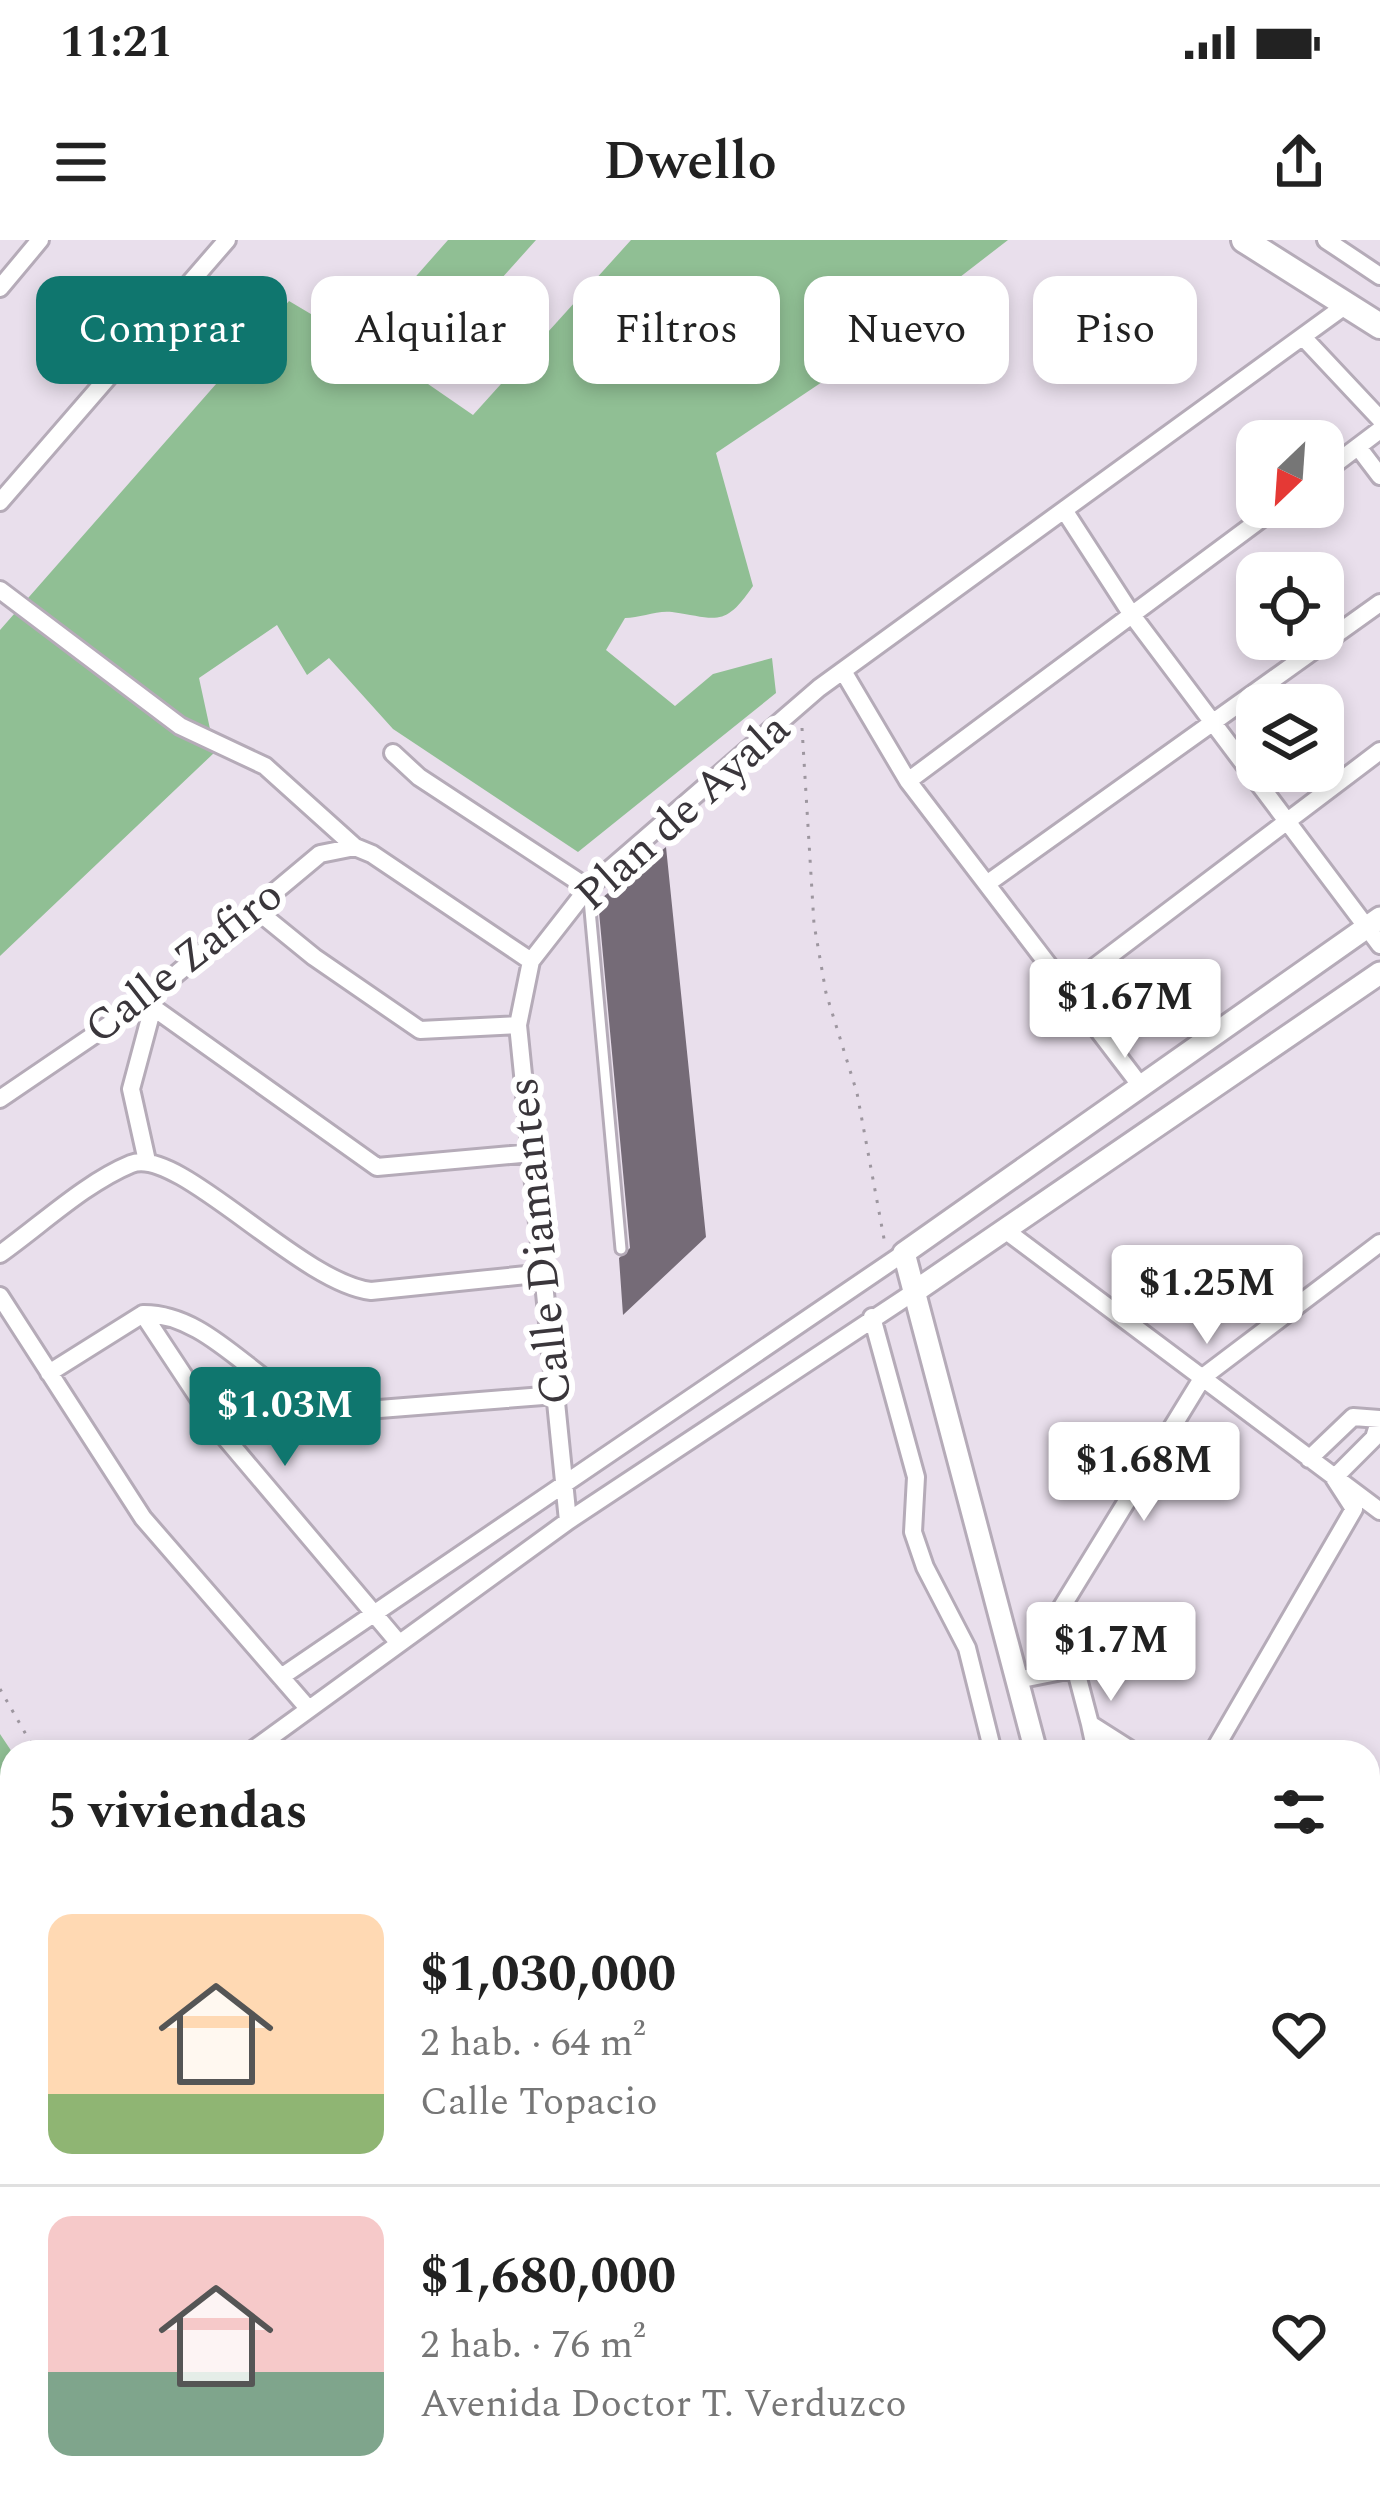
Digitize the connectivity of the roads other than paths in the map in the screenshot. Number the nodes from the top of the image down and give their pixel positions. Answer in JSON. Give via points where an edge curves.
{"nodes":[{"id":1,"x":40,"y":240,"type":"edge"},
{"id":2,"x":227,"y":240,"type":"edge"},
{"id":3,"x":1244,"y":240,"type":"edge"},
{"id":4,"x":1326,"y":240,"type":"edge"},
{"id":5,"x":1380,"y":275,"type":"edge"},
{"id":6,"x":0,"y":288,"type":"edge"},
{"id":7,"x":1346,"y":305,"type":"junction"},
{"id":8,"x":1380,"y":326,"type":"edge"},
{"id":9,"x":1303,"y":337,"type":"junction"},
{"id":10,"x":1380,"y":419,"type":"edge"},
{"id":11,"x":1380,"y":430,"type":"edge"},
{"id":12,"x":1358,"y":446,"type":"junction"},
{"id":13,"x":1344,"y":457,"type":"edge"},
{"id":14,"x":1380,"y":476,"type":"edge"},
{"id":15,"x":0,"y":502,"type":"edge"},
{"id":16,"x":1064,"y":510,"type":"junction"},
{"id":17,"x":1249,"y":528,"type":"edge"},
{"id":18,"x":0,"y":590,"type":"edge"},
{"id":19,"x":1380,"y":603,"type":"edge"},
{"id":20,"x":1132,"y":615,"type":"junction"},
{"id":21,"x":843,"y":671,"type":"junction"},
{"id":22,"x":1213,"y":723,"type":"junction"},
{"id":23,"x":1380,"y":751,"type":"edge"},
{"id":24,"x":393,"y":753,"type":"dead end"},
{"id":25,"x":908,"y":782,"type":"junction"},
{"id":26,"x":1286,"y":820,"type":"junction"},
{"id":27,"x":363,"y":850,"type":"junction"},
{"id":28,"x":988,"y":883,"type":"junction"},
{"id":29,"x":588,"y":889,"type":"junction"},
{"id":30,"x":255,"y":909,"type":"junction"},
{"id":31,"x":1376,"y":930,"type":"edge"},
{"id":32,"x":531,"y":961,"type":"junction"},
{"id":33,"x":1380,"y":973,"type":"edge"},
{"id":34,"x":1067,"y":988,"type":"junction"},
{"id":35,"x":148,"y":1004,"type":"junction"},
{"id":36,"x":518,"y":1025,"type":"junction"},
{"id":37,"x":1140,"y":1084,"type":"junction"},
{"id":38,"x":0,"y":1099,"type":"edge"},
{"id":39,"x":532,"y":1153,"type":"junction"},
{"id":40,"x":147,"y":1162,"type":"junction"},
{"id":41,"x":1005,"y":1230,"type":"junction"},
{"id":42,"x":1380,"y":1243,"type":"edge"},
{"id":43,"x":621,"y":1249,"type":"dead end"},
{"id":44,"x":0,"y":1254,"type":"edge"},
{"id":45,"x":897,"y":1258,"type":"junction"},
{"id":46,"x":546,"y":1273,"type":"junction"},
{"id":47,"x":914,"y":1292,"type":"junction"},
{"id":48,"x":0,"y":1296,"type":"edge"},
{"id":49,"x":143,"y":1314,"type":"junction"},
{"id":50,"x":872,"y":1317,"type":"junction"},
{"id":51,"x":49,"y":1373,"type":"junction"},
{"id":52,"x":1203,"y":1377,"type":"junction"},
{"id":53,"x":556,"y":1395,"type":"junction"},
{"id":54,"x":1380,"y":1419,"type":"edge"},
{"id":55,"x":1310,"y":1459,"type":"junction"},
{"id":56,"x":1334,"y":1478,"type":"junction"},
{"id":57,"x":563,"y":1484,"type":"junction"},
{"id":58,"x":1380,"y":1511,"type":"edge"},
{"id":59,"x":568,"y":1521,"type":"junction"},
{"id":60,"x":375,"y":1612,"type":"junction"},
{"id":61,"x":398,"y":1642,"type":"junction"},
{"id":62,"x":1072,"y":1669,"type":"junction"},
{"id":63,"x":281,"y":1677,"type":"junction"},
{"id":64,"x":1017,"y":1680,"type":"junction"},
{"id":65,"x":308,"y":1707,"type":"junction"},
{"id":66,"x":1090,"y":1724,"type":"junction"},
{"id":67,"x":265,"y":1740,"type":"edge"},
{"id":68,"x":990,"y":1740,"type":"edge"},
{"id":69,"x":1033,"y":1740,"type":"edge"},
{"id":70,"x":1093,"y":1740,"type":"edge"},
{"id":71,"x":1115,"y":1740,"type":"edge"},
{"id":72,"x":1220,"y":1740,"type":"edge"}],
"edges":[{"from":1,"to":6,"type":"street"},
{"from":2,"to":15,"type":"street"},
{"from":3,"to":7,"type":"main road"},
{"from":4,"to":5,"type":"street"},
{"from":7,"to":8,"type":"main road"},
{"from":7,"to":9,"type":"street","name":"Plan de Ayala"},
{"from":9,"to":10,"type":"street"},
{"from":9,"to":16,"type":"street","name":"Plan de Ayala"},
{"from":11,"to":12,"type":"street"},
{"from":12,"to":13,"type":"street"},
{"from":12,"to":14,"type":"street"},
{"from":16,"to":20,"type":"street"},
{"from":16,"to":21,"type":"street","name":"Plan de Ayala"},
{"from":17,"to":20,"type":"street"},
{"from":18,"to":27,"type":"street","via":[[180,726],[265,766]]},
{"from":19,"to":22,"type":"street"},
{"from":20,"to":22,"type":"street"},
{"from":20,"to":25,"type":"street"},
{"from":21,"to":25,"type":"street"},
{"from":21,"to":29,"type":"street","name":"Plan de Ayala"},
{"from":22,"to":26,"type":"street"},
{"from":22,"to":28,"type":"street"},
{"from":23,"to":26,"type":"street"},
{"from":24,"to":29,"type":"street"},
{"from":25,"to":28,"type":"street"},
{"from":26,"to":31,"type":"street"},
{"from":26,"to":34,"type":"street"},
{"from":27,"to":30,"type":"street","name":"Calle Zafiro","via":[[320,854]]},
{"from":27,"to":32,"type":"street"},
{"from":28,"to":34,"type":"street"},
{"from":29,"to":32,"type":"street","name":"Plan de Ayala"},
{"from":29,"to":43,"type":"lane"},
{"from":30,"to":35,"type":"street","name":"Calle Zafiro"},
{"from":30,"to":36,"type":"street","via":[[419,1030]]},
{"from":31,"to":37,"type":"street"},
{"from":32,"to":36,"type":"street","name":"Calle Diamantes"},
{"from":33,"to":41,"type":"street"},
{"from":34,"to":37,"type":"street"},
{"from":35,"to":38,"type":"street","name":"Calle Zafiro"},
{"from":35,"to":39,"type":"street","via":[[377,1167]]},
{"from":35,"to":40,"type":"street","via":[[130,1089]]},
{"from":36,"to":39,"type":"street","name":"Calle Diamantes"},
{"from":37,"to":45,"type":"street"},
{"from":39,"to":46,"type":"street","name":"Calle Diamantes"},
{"from":40,"to":44,"type":"street","via":[[112,1176]]},
{"from":40,"to":46,"type":"street","via":[[177,1171],[347,1288]]},
{"from":41,"to":47,"type":"street"},
{"from":41,"to":52,"type":"street"},
{"from":42,"to":52,"type":"street"},
{"from":45,"to":47,"type":"street"},
{"from":45,"to":57,"type":"street"},
{"from":46,"to":53,"type":"street","name":"Calle Diamantes"},
{"from":47,"to":50,"type":"street"},
{"from":47,"to":64,"type":"street"},
{"from":48,"to":51,"type":"street"},
{"from":49,"to":51,"type":"street"},
{"from":49,"to":53,"type":"street","via":[[179,1321],[304,1407],[329,1413]]},
{"from":49,"to":60,"type":"street","via":[[223,1435]]},
{"from":50,"to":59,"type":"street"},
{"from":50,"to":68,"type":"street","via":[[916,1477],[914,1532],[967,1648]]},
{"from":51,"to":63,"type":"street","via":[[143,1518]]},
{"from":52,"to":55,"type":"street"},
{"from":52,"to":62,"type":"street","via":[[1060,1610]]},
{"from":53,"to":57,"type":"street","name":"Calle Diamantes"},
{"from":54,"to":55,"type":"street","via":[[1353,1417]]},
{"from":54,"to":56,"type":"street","via":[[1374,1438]]},
{"from":55,"to":56,"type":"street"},
{"from":56,"to":58,"type":"street"},
{"from":56,"to":72,"type":"street","via":[[1354,1509]]},
{"from":57,"to":59,"type":"street","name":"Calle Diamantes"},
{"from":57,"to":60,"type":"street"},
{"from":59,"to":61,"type":"street"},
{"from":60,"to":61,"type":"street"},
{"from":60,"to":63,"type":"street"},
{"from":61,"to":65,"type":"street"},
{"from":62,"to":64,"type":"street"},
{"from":62,"to":66,"type":"street"},
{"from":63,"to":65,"type":"street"},
{"from":64,"to":69,"type":"street"},
{"from":65,"to":67,"type":"street"},
{"from":66,"to":70,"type":"street"},
{"from":66,"to":71,"type":"street"}]}
